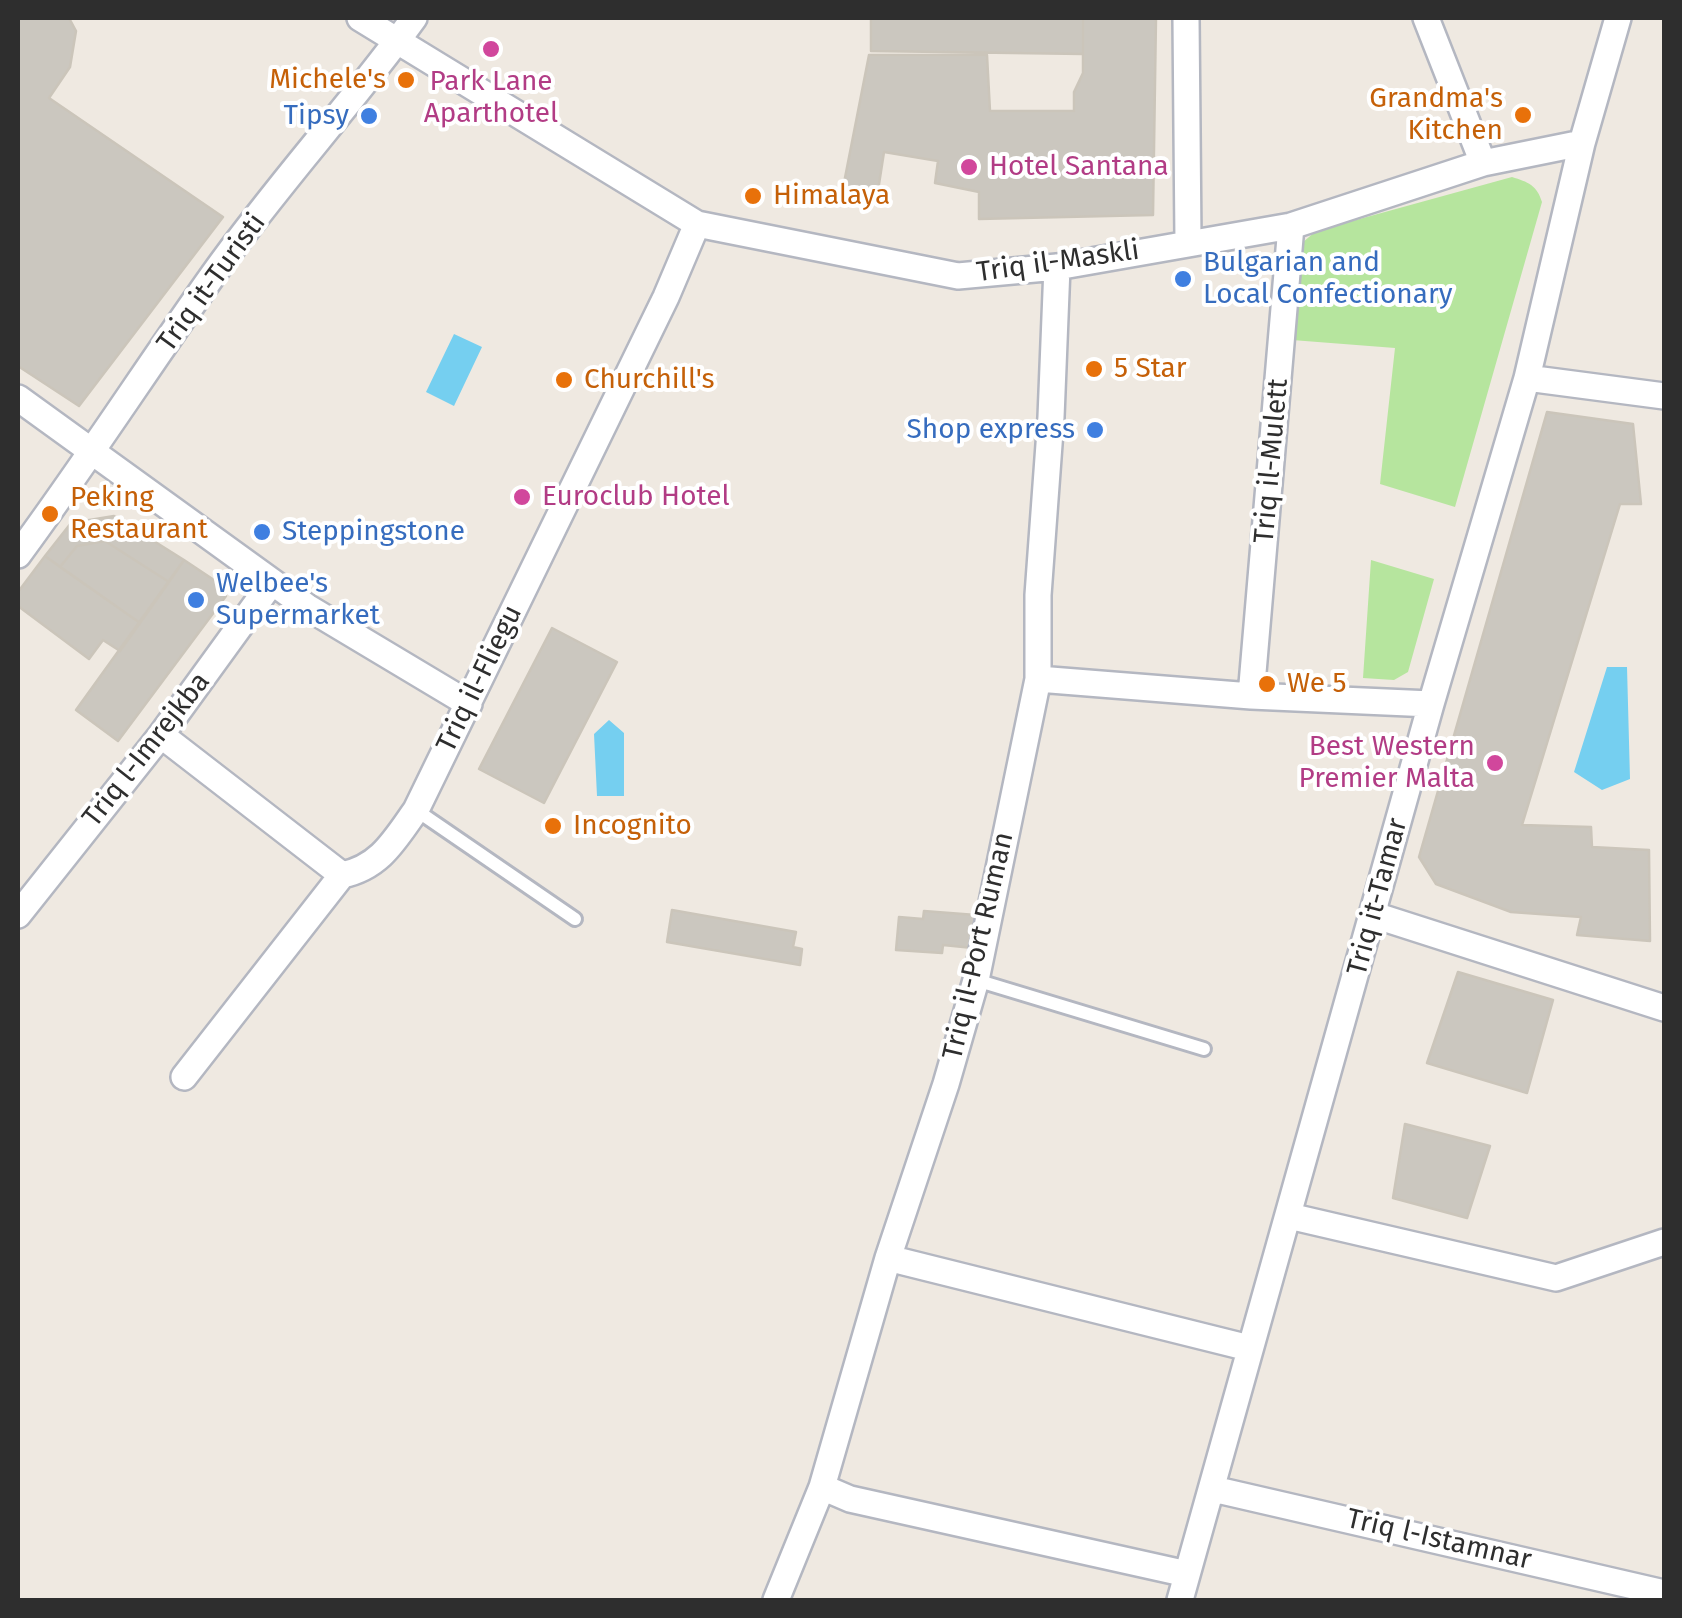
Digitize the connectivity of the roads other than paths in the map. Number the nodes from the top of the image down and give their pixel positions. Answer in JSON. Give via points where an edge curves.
{"nodes":[{"id":1,"x":360,"y":18,"type":"edge"},
{"id":2,"x":414,"y":18,"type":"edge"},
{"id":3,"x":1186,"y":18,"type":"edge"},
{"id":4,"x":1426,"y":18,"type":"edge"},
{"id":5,"x":1618,"y":18,"type":"edge"},
{"id":6,"x":398,"y":40,"type":"junction"},
{"id":7,"x":1582,"y":143,"type":"junction"},
{"id":8,"x":1482,"y":163,"type":"junction"},
{"id":9,"x":698,"y":224,"type":"junction"},
{"id":10,"x":1291,"y":226,"type":"junction"},
{"id":11,"x":1188,"y":242,"type":"junction"},
{"id":12,"x":1058,"y":267,"type":"junction"},
{"id":13,"x":1526,"y":378,"type":"junction"},
{"id":14,"x":1664,"y":396,"type":"edge"},
{"id":15,"x":18,"y":398,"type":"edge"},
{"id":16,"x":94,"y":452,"type":"junction"},
{"id":17,"x":18,"y":555,"type":"edge"},
{"id":18,"x":272,"y":582,"type":"junction"},
{"id":19,"x":1038,"y":679,"type":"junction"},
{"id":20,"x":1252,"y":696,"type":"junction"},
{"id":21,"x":469,"y":704,"type":"junction"},
{"id":22,"x":1431,"y":704,"type":"junction"},
{"id":23,"x":161,"y":735,"type":"junction"},
{"id":24,"x":416,"y":810,"type":"junction"},
{"id":25,"x":342,"y":876,"type":"junction"},
{"id":26,"x":18,"y":915,"type":"edge"},
{"id":27,"x":1374,"y":915,"type":"junction"},
{"id":28,"x":575,"y":920,"type":"dead end"},
{"id":29,"x":976,"y":980,"type":"junction"},
{"id":30,"x":1664,"y":1010,"type":"edge"},
{"id":31,"x":1204,"y":1049,"type":"dead end"},
{"id":32,"x":184,"y":1077,"type":"dead end"},
{"id":33,"x":1289,"y":1216,"type":"junction"},
{"id":34,"x":1664,"y":1242,"type":"edge"},
{"id":35,"x":888,"y":1258,"type":"junction"},
{"id":36,"x":1249,"y":1348,"type":"junction"},
{"id":37,"x":822,"y":1487,"type":"junction"},
{"id":38,"x":1213,"y":1489,"type":"junction"},
{"id":39,"x":1187,"y":1574,"type":"junction"},
{"id":40,"x":1664,"y":1593,"type":"edge"},
{"id":41,"x":776,"y":1600,"type":"edge"},
{"id":42,"x":1180,"y":1600,"type":"edge"}],
"edges":[{"from":1,"to":6,"type":"street","name":"Triq il-Maskli"},
{"from":2,"to":6,"type":"street","name":"Triq it-Turisti"},
{"from":3,"to":11,"type":"street"},
{"from":4,"to":8,"type":"street"},
{"from":5,"to":7,"type":"street","name":"Triq it-Tamar"},
{"from":6,"to":9,"type":"street","name":"Triq il-Maskli"},
{"from":6,"to":16,"type":"street","name":"Triq it-Turisti","via":[[215,272]]},
{"from":7,"to":8,"type":"street","name":"Triq il-Maskli"},
{"from":7,"to":13,"type":"street","name":"Triq it-Tamar"},
{"from":8,"to":10,"type":"street","name":"Triq il-Maskli"},
{"from":9,"to":12,"type":"street","name":"Triq il-Maskli","via":[[958,276]]},
{"from":9,"to":21,"type":"street","name":"Triq il-Fliegu"},
{"from":10,"to":11,"type":"street","name":"Triq il-Maskli"},
{"from":10,"to":20,"type":"street","name":"Triq il-Mulett"},
{"from":11,"to":12,"type":"street","name":"Triq il-Maskli"},
{"from":12,"to":19,"type":"street","name":"Triq il-Port Ruman"},
{"from":13,"to":14,"type":"street"},
{"from":13,"to":22,"type":"street","name":"Triq it-Tamar"},
{"from":15,"to":16,"type":"street"},
{"from":16,"to":17,"type":"street","name":"Triq it-Turisti"},
{"from":16,"to":18,"type":"street"},
{"from":18,"to":21,"type":"street"},
{"from":18,"to":23,"type":"street","name":"Triq l-Imrejkba"},
{"from":19,"to":20,"type":"street"},
{"from":19,"to":29,"type":"street","name":"Triq il-Port Ruman"},
{"from":20,"to":22,"type":"street"},
{"from":21,"to":24,"type":"street","name":"Triq il-Fliegu"},
{"from":22,"to":27,"type":"street","name":"Triq it-Tamar"},
{"from":23,"to":25,"type":"street"},
{"from":23,"to":26,"type":"street","name":"Triq l-Imrejkba"},
{"from":24,"to":25,"type":"street","name":"Triq il-Fliegu","via":[[384,855]]},
{"from":24,"to":28,"type":"lane"},
{"from":25,"to":32,"type":"street","name":"Triq il-Fliegu"},
{"from":27,"to":30,"type":"street"},
{"from":27,"to":33,"type":"street","name":"Triq it-Tamar"},
{"from":29,"to":31,"type":"lane"},
{"from":29,"to":35,"type":"street","name":"Triq il-Port Ruman"},
{"from":33,"to":34,"type":"street","via":[[1556,1278]]},
{"from":33,"to":36,"type":"street","name":"Triq it-Tamar"},
{"from":35,"to":36,"type":"street"},
{"from":35,"to":37,"type":"street","name":"Triq il-Port Ruman"},
{"from":36,"to":38,"type":"street","name":"Triq it-Tamar"},
{"from":37,"to":39,"type":"street","via":[[850,1499]]},
{"from":37,"to":41,"type":"street","name":"Triq il-Port Ruman"},
{"from":38,"to":39,"type":"street","name":"Triq it-Tamar"},
{"from":38,"to":40,"type":"street","name":"Triq l-Istamnar"},
{"from":39,"to":42,"type":"street","name":"Triq it-Tamar"}]}
